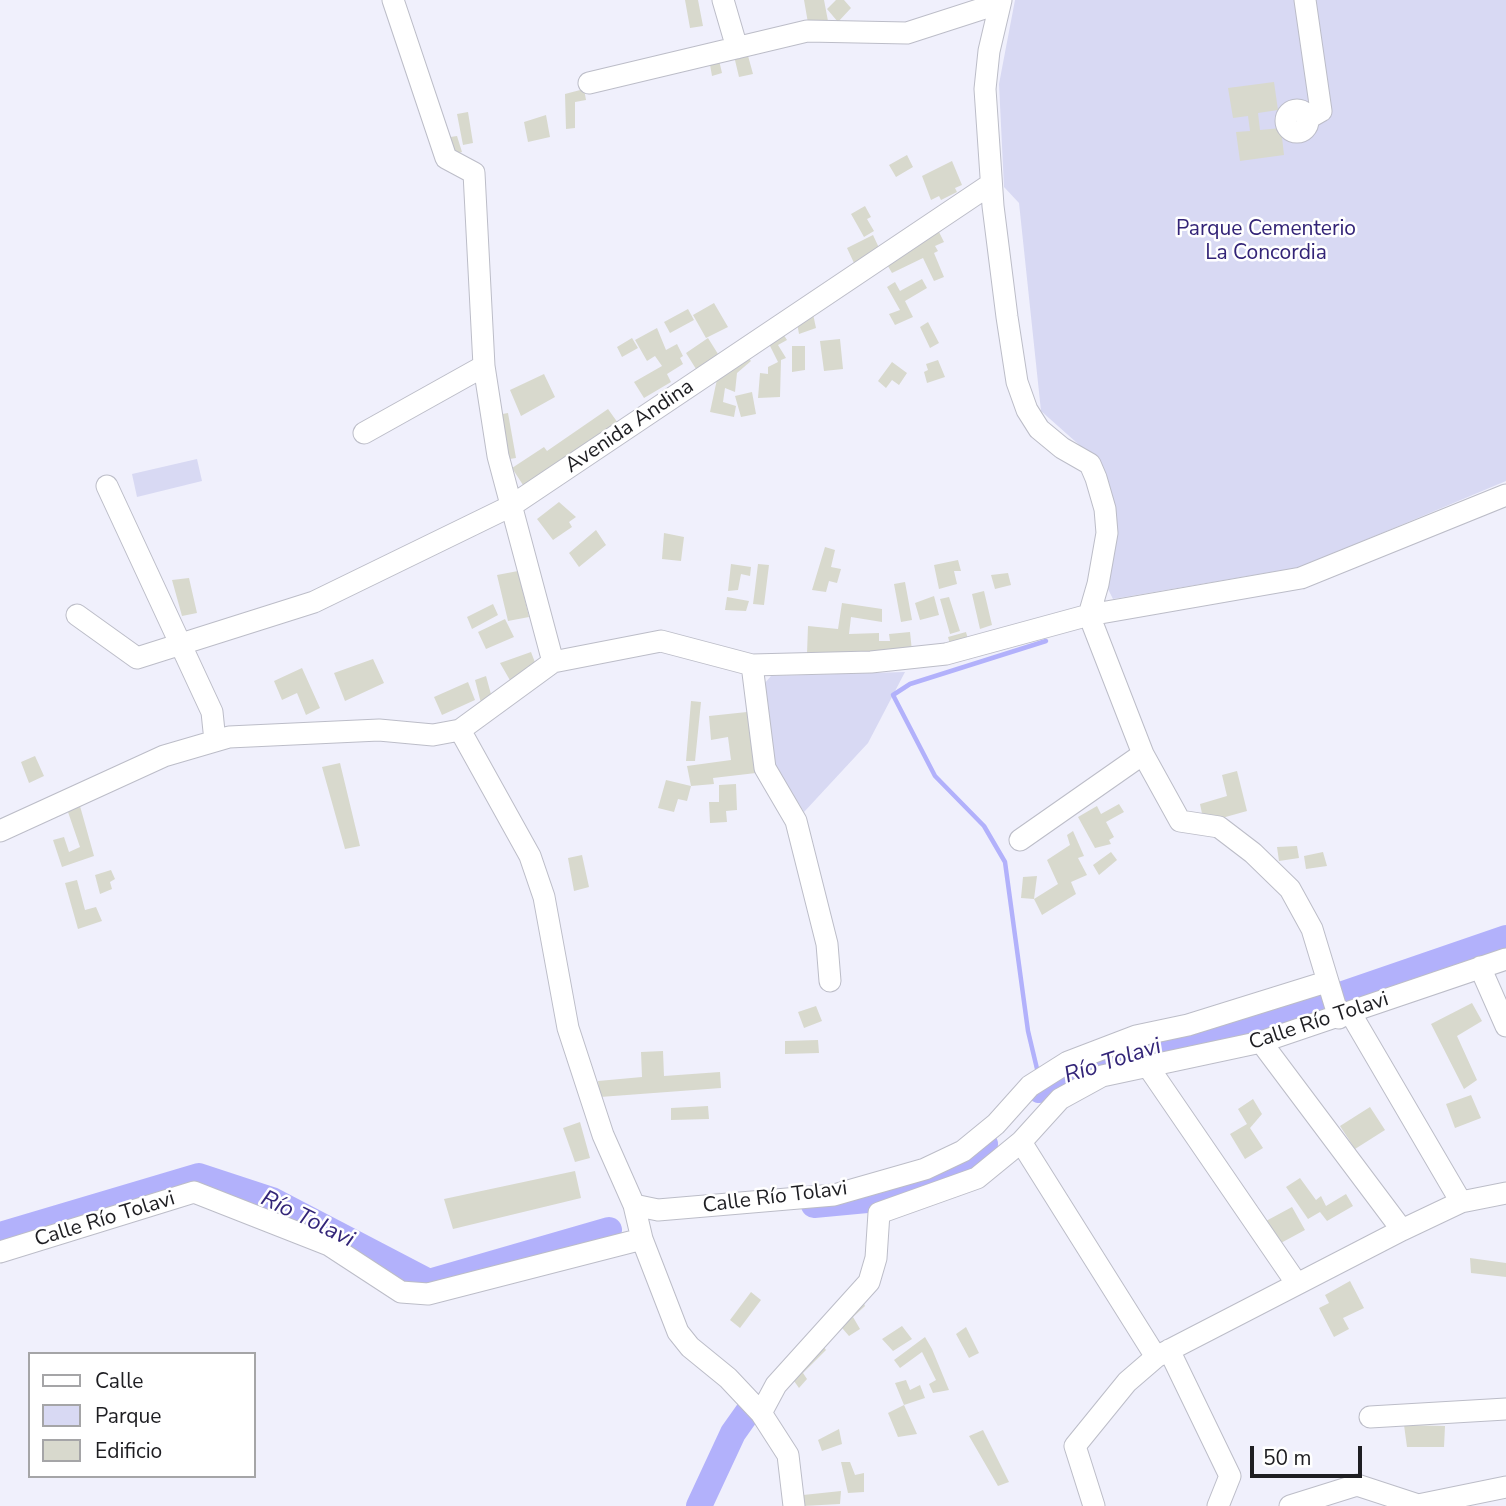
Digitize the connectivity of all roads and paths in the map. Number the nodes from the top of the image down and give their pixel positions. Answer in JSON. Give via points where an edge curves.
{"nodes":[{"id":1,"x":393,"y":0,"type":"edge"},
{"id":2,"x":723,"y":0,"type":"edge"},
{"id":3,"x":1305,"y":0,"type":"edge"},
{"id":4,"x":1001,"y":1,"type":"edge"},
{"id":5,"x":737,"y":48,"type":"junction"},
{"id":6,"x":589,"y":83,"type":"dead end"},
{"id":7,"x":1307,"y":119,"type":"dead end"},
{"id":8,"x":991,"y":184,"type":"junction"},
{"id":9,"x":484,"y":366,"type":"junction"},
{"id":10,"x":364,"y":433,"type":"dead end"},
{"id":11,"x":107,"y":486,"type":"dead end"},
{"id":12,"x":1506,"y":495,"type":"edge"},
{"id":13,"x":511,"y":506,"type":"junction"},
{"id":14,"x":77,"y":615,"type":"dead end"},
{"id":15,"x":1088,"y":615,"type":"junction"},
{"id":16,"x":181,"y":645,"type":"junction"},
{"id":17,"x":553,"y":662,"type":"junction"},
{"id":18,"x":752,"y":665,"type":"junction"},
{"id":19,"x":460,"y":730,"type":"junction"},
{"id":20,"x":215,"y":741,"type":"junction"},
{"id":21,"x":1143,"y":754,"type":"junction"},
{"id":22,"x":0,"y":831,"type":"edge"},
{"id":23,"x":1020,"y":840,"type":"dead end"},
{"id":24,"x":1506,"y":959,"type":"edge"},
{"id":25,"x":1480,"y":967,"type":"junction"},
{"id":26,"x":830,"y":981,"type":"dead end"},
{"id":27,"x":1326,"y":982,"type":"junction"},
{"id":28,"x":1343,"y":1016,"type":"junction"},
{"id":29,"x":1506,"y":1026,"type":"edge"},
{"id":30,"x":1261,"y":1042,"type":"junction"},
{"id":31,"x":1149,"y":1068,"type":"junction"},
{"id":32,"x":1021,"y":1142,"type":"junction"},
{"id":33,"x":1506,"y":1193,"type":"edge"},
{"id":34,"x":1461,"y":1202,"type":"junction"},
{"id":35,"x":634,"y":1205,"type":"junction"},
{"id":36,"x":1402,"y":1230,"type":"junction"},
{"id":37,"x":642,"y":1239,"type":"junction"},
{"id":38,"x":0,"y":1252,"type":"edge"},
{"id":39,"x":1297,"y":1284,"type":"junction"},
{"id":40,"x":1163,"y":1353,"type":"junction"},
{"id":41,"x":1506,"y":1409,"type":"edge"},
{"id":42,"x":761,"y":1413,"type":"junction"},
{"id":43,"x":1370,"y":1417,"type":"dead end"},
{"id":44,"x":1506,"y":1487,"type":"edge"},
{"id":45,"x":1410,"y":1504,"type":"edge"},
{"id":46,"x":794,"y":1506,"type":"edge"},
{"id":47,"x":1094,"y":1506,"type":"edge"},
{"id":48,"x":1218,"y":1506,"type":"edge"},
{"id":49,"x":1290,"y":1506,"type":"edge"}],
"edges":[{"from":1,"to":9,"type":"street","via":[[446,158],[474,173]]},
{"from":2,"to":5,"type":"street"},
{"from":3,"to":7,"type":"street","via":[[1321,111]]},
{"from":4,"to":5,"type":"street","via":[[907,33],[807,31]]},
{"from":4,"to":8,"type":"street","via":[[985,89]]},
{"from":5,"to":6,"type":"street"},
{"from":8,"to":13,"type":"street","name":"Avenida Andina"},
{"from":8,"to":15,"type":"street","via":[[1017,382],[1039,429],[1090,464],[1105,509],[1107,533]]},
{"from":9,"to":10,"type":"street"},
{"from":9,"to":13,"type":"street"},
{"from":11,"to":16,"type":"street"},
{"from":12,"to":15,"type":"street","via":[[1301,578]]},
{"from":13,"to":16,"type":"street","name":"Avenida Andina","via":[[314,602]]},
{"from":13,"to":17,"type":"street"},
{"from":14,"to":16,"type":"street","name":"Avenida Andina","via":[[137,658]]},
{"from":15,"to":18,"type":"street","via":[[946,654],[871,662]]},
{"from":15,"to":21,"type":"street"},
{"from":16,"to":20,"type":"street","via":[[212,712]]},
{"from":17,"to":18,"type":"street","via":[[661,641]]},
{"from":17,"to":19,"type":"street"},
{"from":18,"to":26,"type":"street","via":[[765,768],[796,821],[827,944]]},
{"from":19,"to":20,"type":"street","via":[[433,735],[379,730]]},
{"from":19,"to":35,"type":"street","via":[[530,856],[544,897],[568,1028],[603,1135]]},
{"from":20,"to":22,"type":"street","via":[[164,756]]},
{"from":21,"to":23,"type":"street"},
{"from":21,"to":27,"type":"street","via":[[1180,821],[1219,827],[1290,889],[1312,929]]},
{"from":24,"to":25,"type":"street","name":"Calle Río Tolavi"},
{"from":25,"to":28,"type":"street","name":"Calle Río Tolavi"},
{"from":25,"to":29,"type":"street"},
{"from":27,"to":28,"type":"street"},
{"from":27,"to":35,"type":"street","name":"Calle Río Tolavi","via":[[1188,1025],[1136,1036],[1068,1062],[1030,1086],[996,1124],[963,1151],[925,1169],[834,1195],[658,1210]]},
{"from":28,"to":30,"type":"street","name":"Calle Río Tolavi"},
{"from":28,"to":34,"type":"street"},
{"from":30,"to":31,"type":"street","name":"Calle Río Tolavi"},
{"from":30,"to":36,"type":"street"},
{"from":31,"to":32,"type":"street","name":"Calle Río Tolavi","via":[[1102,1076],[1060,1099]]},
{"from":31,"to":39,"type":"street"},
{"from":32,"to":40,"type":"street"},
{"from":32,"to":42,"type":"street","name":"Calle Río Tolavi","via":[[977,1178],[879,1213],[869,1282],[776,1385]]},
{"from":33,"to":34,"type":"street"},
{"from":34,"to":36,"type":"street"},
{"from":35,"to":37,"type":"street"},
{"from":36,"to":39,"type":"street"},
{"from":37,"to":38,"type":"street","name":"Calle Río Tolavi","via":[[428,1294],[401,1292],[329,1245],[194,1192]]},
{"from":37,"to":42,"type":"street","via":[[678,1332]]},
{"from":39,"to":40,"type":"street"},
{"from":40,"to":47,"type":"street","via":[[1127,1382],[1075,1446]]},
{"from":40,"to":48,"type":"street","via":[[1230,1476]]},
{"from":41,"to":43,"type":"street"},
{"from":42,"to":46,"type":"street","via":[[788,1455]]},
{"from":44,"to":45,"type":"street"},
{"from":45,"to":49,"type":"street","via":[[1357,1485]]}]}
